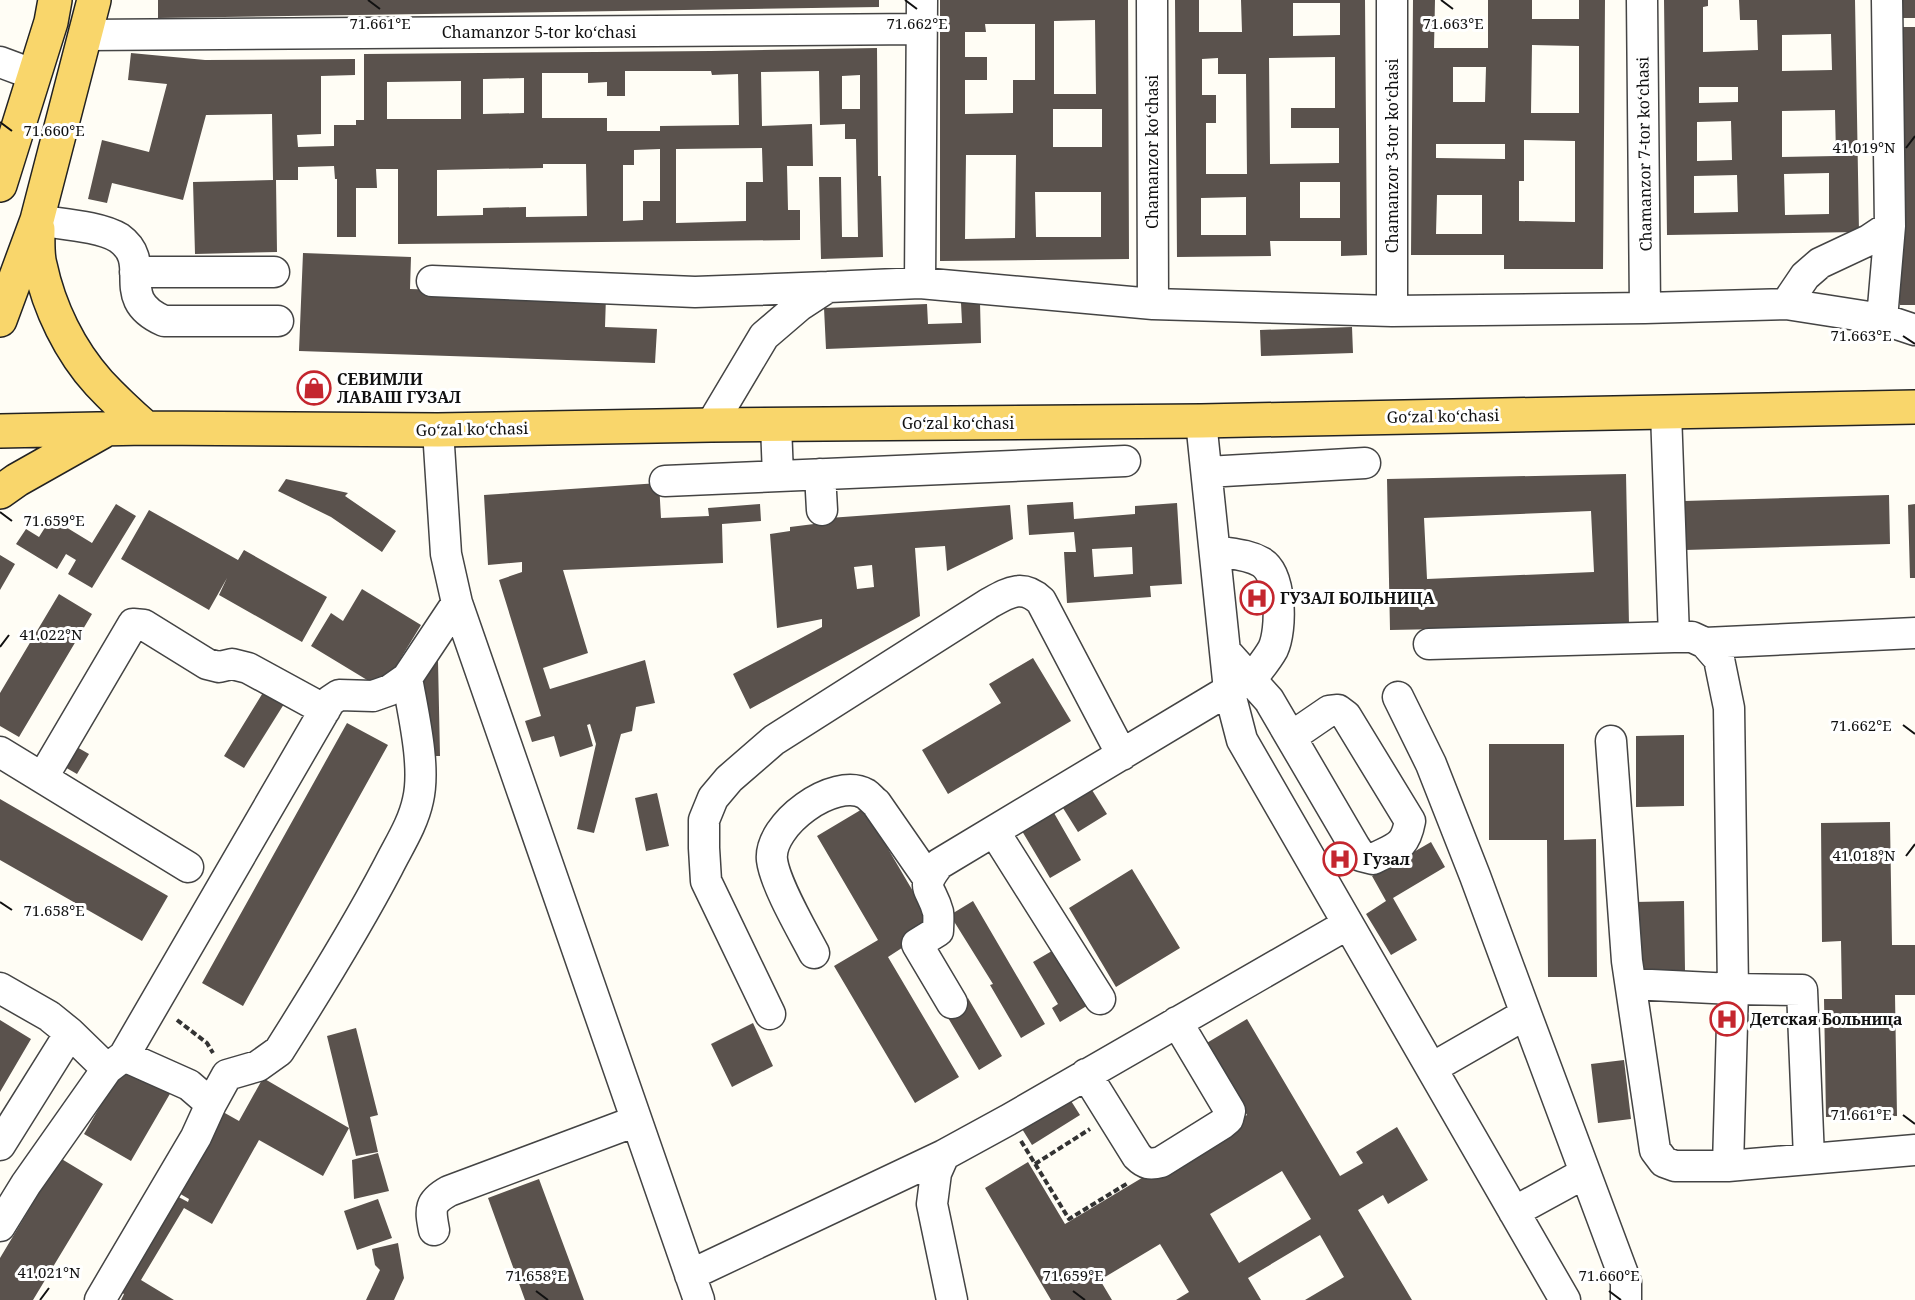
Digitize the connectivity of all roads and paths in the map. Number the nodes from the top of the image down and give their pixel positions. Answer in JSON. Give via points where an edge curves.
{"nodes":[{"id":1,"x":55,"y":0,"type":"edge"},
{"id":2,"x":94,"y":0,"type":"edge"},
{"id":3,"x":1152,"y":0,"type":"edge"},
{"id":4,"x":1392,"y":0,"type":"edge"},
{"id":5,"x":1642,"y":0,"type":"edge"},
{"id":6,"x":1887,"y":0,"type":"edge"},
{"id":7,"x":921,"y":14,"type":"edge"},
{"id":8,"x":85,"y":35,"type":"junction"},
{"id":9,"x":0,"y":62,"type":"edge"},
{"id":10,"x":35,"y":75,"type":"junction"},
{"id":11,"x":0,"y":185,"type":"edge"},
{"id":12,"x":37,"y":220,"type":"junction"},
{"id":13,"x":1890,"y":226,"type":"junction"},
{"id":14,"x":135,"y":272,"type":"junction"},
{"id":15,"x":274,"y":272,"type":"dead end"},
{"id":16,"x":432,"y":281,"type":"dead end"},
{"id":17,"x":920,"y":283,"type":"junction"},
{"id":18,"x":828,"y":287,"type":"junction"},
{"id":19,"x":1153,"y":304,"type":"junction"},
{"id":20,"x":1786,"y":304,"type":"junction"},
{"id":21,"x":1645,"y":308,"type":"junction"},
{"id":22,"x":1392,"y":311,"type":"junction"},
{"id":23,"x":0,"y":320,"type":"edge"},
{"id":24,"x":1882,"y":320,"type":"junction"},
{"id":25,"x":278,"y":321,"type":"dead end"},
{"id":26,"x":1915,"y":330,"type":"edge"},
{"id":27,"x":1915,"y":407,"type":"edge"},
{"id":28,"x":1666,"y":412,"type":"junction"},
{"id":29,"x":1201,"y":421,"type":"junction"},
{"id":30,"x":711,"y":425,"type":"junction"},
{"id":31,"x":776,"y":425,"type":"junction"},
{"id":32,"x":146,"y":428,"type":"junction"},
{"id":33,"x":107,"y":430,"type":"junction"},
{"id":34,"x":438,"y":430,"type":"junction"},
{"id":35,"x":0,"y":431,"type":"edge"},
{"id":36,"x":1125,"y":461,"type":"dead end"},
{"id":37,"x":1365,"y":463,"type":"dead end"},
{"id":38,"x":1207,"y":472,"type":"junction"},
{"id":39,"x":820,"y":474,"type":"junction"},
{"id":40,"x":778,"y":476,"type":"junction"},
{"id":41,"x":665,"y":481,"type":"dead end"},
{"id":42,"x":0,"y":492,"type":"edge"},
{"id":43,"x":822,"y":510,"type":"dead end"},
{"id":44,"x":1216,"y":551,"type":"junction"},
{"id":45,"x":457,"y":603,"type":"junction"},
{"id":46,"x":1915,"y":633,"type":"edge"},
{"id":47,"x":1674,"y":637,"type":"junction"},
{"id":48,"x":1705,"y":643,"type":"junction"},
{"id":49,"x":1429,"y":644,"type":"dead end"},
{"id":50,"x":406,"y":678,"type":"junction"},
{"id":51,"x":1240,"y":685,"type":"junction"},
{"id":52,"x":1398,"y":697,"type":"dead end"},
{"id":53,"x":325,"y":710,"type":"junction"},
{"id":54,"x":1291,"y":737,"type":"junction"},
{"id":55,"x":1611,"y":741,"type":"dead end"},
{"id":56,"x":0,"y":752,"type":"edge"},
{"id":57,"x":1122,"y":755,"type":"junction"},
{"id":58,"x":43,"y":777,"type":"junction"},
{"id":59,"x":994,"y":831,"type":"junction"},
{"id":60,"x":188,"y":867,"type":"dead end"},
{"id":61,"x":928,"y":878,"type":"junction"},
{"id":62,"x":1348,"y":924,"type":"junction"},
{"id":63,"x":814,"y":952,"type":"dead end"},
{"id":64,"x":1631,"y":984,"type":"junction"},
{"id":65,"x":0,"y":988,"type":"edge"},
{"id":66,"x":1733,"y":989,"type":"junction"},
{"id":67,"x":1100,"y":999,"type":"dead end"},
{"id":68,"x":952,"y":1003,"type":"dead end"},
{"id":69,"x":153,"y":1006,"type":"junction"},
{"id":70,"x":770,"y":1014,"type":"dead end"},
{"id":71,"x":1526,"y":1014,"type":"junction"},
{"id":72,"x":1177,"y":1022,"type":"junction"},
{"id":73,"x":70,"y":1033,"type":"junction"},
{"id":74,"x":116,"y":1062,"type":"junction"},
{"id":75,"x":1432,"y":1068,"type":"junction"},
{"id":76,"x":1086,"y":1074,"type":"junction"},
{"id":77,"x":227,"y":1075,"type":"junction"},
{"id":78,"x":211,"y":1104,"type":"junction"},
{"id":79,"x":1112,"y":1116,"type":"junction"},
{"id":80,"x":1008,"y":1120,"type":"junction"},
{"id":81,"x":636,"y":1121,"type":"junction"},
{"id":82,"x":0,"y":1145,"type":"edge"},
{"id":83,"x":1915,"y":1150,"type":"edge"},
{"id":84,"x":944,"y":1155,"type":"junction"},
{"id":85,"x":1809,"y":1158,"type":"junction"},
{"id":86,"x":1143,"y":1162,"type":"junction"},
{"id":87,"x":1035,"y":1164,"type":"junction"},
{"id":88,"x":1728,"y":1166,"type":"junction"},
{"id":89,"x":1585,"y":1173,"type":"junction"},
{"id":90,"x":1514,"y":1212,"type":"junction"},
{"id":91,"x":0,"y":1226,"type":"edge"},
{"id":92,"x":434,"y":1230,"type":"dead end"},
{"id":93,"x":694,"y":1288,"type":"edge"},
{"id":94,"x":99,"y":1300,"type":"edge"},
{"id":95,"x":952,"y":1300,"type":"edge"},
{"id":96,"x":1565,"y":1300,"type":"edge"},
{"id":97,"x":1626,"y":1300,"type":"edge"}],
"edges":[{"from":1,"to":10,"type":"main road"},
{"from":2,"to":8,"type":"main road"},
{"from":3,"to":19,"type":"street","name":"Chamanzor koʻchasi"},
{"from":4,"to":22,"type":"street","name":"Chamanzor 3-tor koʻchasi"},
{"from":5,"to":21,"type":"street","name":"Chamanzor 7-tor koʻchasi"},
{"from":6,"to":13,"type":"street"},
{"from":7,"to":8,"type":"street","name":"Chamanzor 5-tor koʻchasi"},
{"from":7,"to":17,"type":"street","name":"Chamanzor 5-tor koʻchasi"},
{"from":8,"to":12,"type":"main road"},
{"from":9,"to":10,"type":"street"},
{"from":10,"to":11,"type":"main road"},
{"from":12,"to":14,"type":"street","via":[[102,231],[118,238],[135,259]]},
{"from":12,"to":23,"type":"main road"},
{"from":12,"to":32,"type":"main road","via":[[39,263],[62,329],[99,383]]},
{"from":13,"to":20,"type":"street","via":[[1820,263],[1805,276]]},
{"from":13,"to":24,"type":"street"},
{"from":14,"to":15,"type":"street"},
{"from":14,"to":25,"type":"street","via":[[138,301],[149,314],[164,321]]},
{"from":16,"to":18,"type":"street","via":[[695,292]]},
{"from":17,"to":18,"type":"street"},
{"from":17,"to":19,"type":"street"},
{"from":18,"to":30,"type":"street","via":[[764,336]]},
{"from":19,"to":22,"type":"street"},
{"from":20,"to":21,"type":"street"},
{"from":20,"to":24,"type":"street"},
{"from":21,"to":22,"type":"street"},
{"from":24,"to":26,"type":"street"},
{"from":27,"to":28,"type":"main road","name":"Goʻzal koʻchasi"},
{"from":28,"to":29,"type":"main road","name":"Goʻzal koʻchasi"},
{"from":28,"to":47,"type":"street"},
{"from":29,"to":31,"type":"main road","name":"Goʻzal koʻchasi"},
{"from":29,"to":38,"type":"street"},
{"from":30,"to":31,"type":"main road","name":"Goʻzal koʻchasi"},
{"from":30,"to":34,"type":"main road","name":"Goʻzal koʻchasi"},
{"from":31,"to":40,"type":"street"},
{"from":32,"to":33,"type":"main road","name":"Goʻzal koʻchasi"},
{"from":32,"to":34,"type":"main road","name":"Goʻzal koʻchasi"},
{"from":33,"to":35,"type":"main road","name":"Goʻzal koʻchasi"},
{"from":33,"to":42,"type":"main road"},
{"from":34,"to":45,"type":"street","via":[[446,554]]},
{"from":36,"to":39,"type":"street"},
{"from":37,"to":38,"type":"street"},
{"from":38,"to":44,"type":"street"},
{"from":39,"to":40,"type":"street"},
{"from":39,"to":43,"type":"street"},
{"from":40,"to":41,"type":"street"},
{"from":44,"to":51,"type":"street","via":[[1226,652]]},
{"from":44,"to":51,"type":"street","via":[[1263,563],[1274,581],[1280,618],[1273,649]]},
{"from":45,"to":50,"type":"street"},
{"from":45,"to":81,"type":"street"},
{"from":46,"to":48,"type":"street"},
{"from":47,"to":48,"type":"street"},
{"from":47,"to":49,"type":"street"},
{"from":48,"to":66,"type":"street","via":[[1719,659],[1729,708]]},
{"from":50,"to":53,"type":"street","via":[[373,696],[339,694]]},
{"from":50,"to":77,"type":"street","via":[[417,734],[420,777],[419,799],[412,819],[371,901],[279,1052],[258,1066]]},
{"from":51,"to":54,"type":"street","via":[[1269,700]]},
{"from":51,"to":57,"type":"street"},
{"from":51,"to":62,"type":"street","via":[[1242,740]]},
{"from":52,"to":71,"type":"street","via":[[1431,764]]},
{"from":53,"to":58,"type":"street","via":[[248,668],[207,664],[144,625],[133,624]]},
{"from":53,"to":69,"type":"street"},
{"from":54,"to":54,"type":"street","via":[[1361,856],[1373,859],[1398,847],[1407,837],[1410,821],[1347,716],[1338,710],[1329,711]]},
{"from":55,"to":64,"type":"street"},
{"from":56,"to":58,"type":"street"},
{"from":57,"to":59,"type":"street"},
{"from":57,"to":70,"type":"street","via":[[1041,601],[1025,591],[1011,592],[988,604],[774,740],[729,779],[713,798],[704,819],[706,881]]},
{"from":58,"to":60,"type":"street"},
{"from":59,"to":61,"type":"street","via":[[939,864]]},
{"from":59,"to":67,"type":"street"},
{"from":61,"to":63,"type":"street","via":[[876,803],[865,794],[840,791],[820,797],[783,829],[775,842],[772,859],[789,904]]},
{"from":61,"to":68,"type":"street","via":[[927,886],[938,912],[938,931],[917,945]]},
{"from":62,"to":72,"type":"street"},
{"from":62,"to":75,"type":"street"},
{"from":64,"to":66,"type":"street"},
{"from":64,"to":88,"type":"street","via":[[1655,1150],[1664,1162],[1675,1166]]},
{"from":65,"to":73,"type":"street"},
{"from":66,"to":85,"type":"street","via":[[1802,990]]},
{"from":66,"to":88,"type":"street"},
{"from":69,"to":74,"type":"street"},
{"from":69,"to":77,"type":"path","via":[[207,1043]]},
{"from":71,"to":75,"type":"street"},
{"from":71,"to":89,"type":"street"},
{"from":72,"to":76,"type":"street"},
{"from":72,"to":86,"type":"street","via":[[1230,1111],[1222,1124],[1161,1162]]},
{"from":73,"to":74,"type":"street"},
{"from":73,"to":82,"type":"street"},
{"from":74,"to":78,"type":"street","via":[[189,1085]]},
{"from":74,"to":91,"type":"street","via":[[26,1184]]},
{"from":75,"to":90,"type":"street"},
{"from":76,"to":79,"type":"street"},
{"from":76,"to":80,"type":"street"},
{"from":77,"to":78,"type":"street"},
{"from":78,"to":94,"type":"street","via":[[196,1137]]},
{"from":79,"to":86,"type":"street"},
{"from":79,"to":87,"type":"path"},
{"from":80,"to":84,"type":"street"},
{"from":80,"to":87,"type":"path"},
{"from":81,"to":92,"type":"street","via":[[449,1191],[432,1205]]},
{"from":81,"to":93,"type":"street"},
{"from":83,"to":85,"type":"street"},
{"from":84,"to":93,"type":"street"},
{"from":84,"to":95,"type":"street","via":[[936,1173],[932,1204]]},
{"from":85,"to":88,"type":"street"},
{"from":86,"to":87,"type":"path","via":[[1138,1176],[1069,1219]]},
{"from":89,"to":90,"type":"street"},
{"from":89,"to":97,"type":"street","via":[[1626,1282]]},
{"from":90,"to":96,"type":"street"}]}
